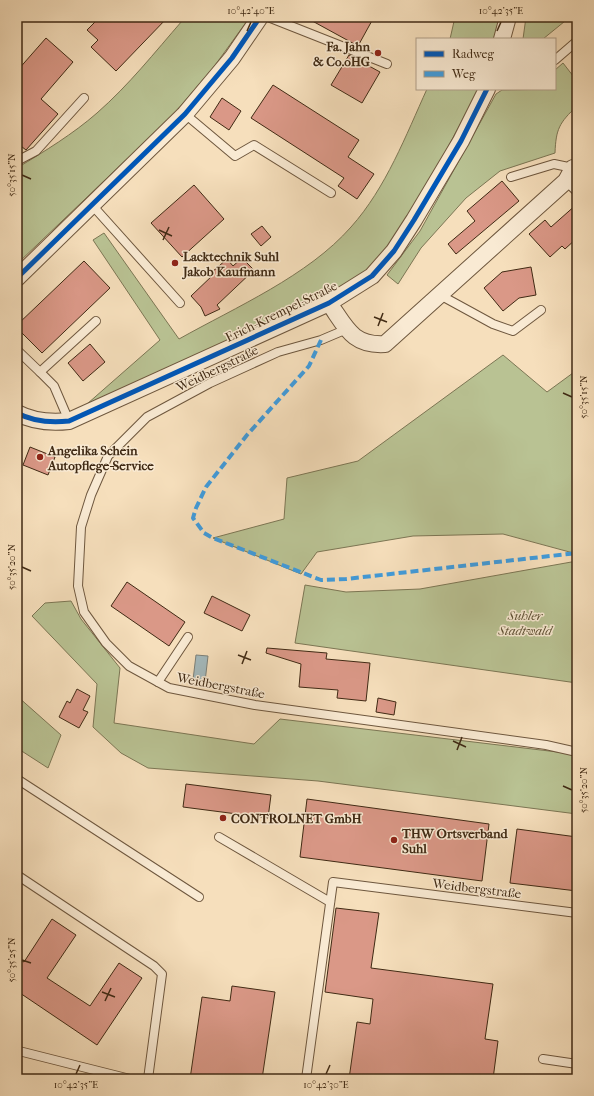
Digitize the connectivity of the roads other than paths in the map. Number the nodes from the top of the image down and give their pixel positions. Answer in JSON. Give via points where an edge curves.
{"nodes":[{"id":1,"x":260,"y":17,"type":"edge"},
{"id":2,"x":268,"y":17,"type":"edge"},
{"id":3,"x":508,"y":17,"type":"edge"},
{"id":4,"x":502,"y":38,"type":"edge"},
{"id":5,"x":577,"y":41,"type":"edge"},
{"id":6,"x":556,"y":59,"type":"edge"},
{"id":7,"x":387,"y":64,"type":"dead end"},
{"id":8,"x":486,"y":90,"type":"edge"},
{"id":9,"x":84,"y":98,"type":"dead end"},
{"id":10,"x":185,"y":114,"type":"junction"},
{"id":11,"x":17,"y":161,"type":"edge"},
{"id":12,"x":573,"y":175,"type":"edge"},
{"id":13,"x":511,"y":177,"type":"dead end"},
{"id":14,"x":331,"y":193,"type":"dead end"},
{"id":15,"x":92,"y":205,"type":"junction"},
{"id":16,"x":17,"y":278,"type":"edge"},
{"id":17,"x":440,"y":295,"type":"junction"},
{"id":18,"x":180,"y":303,"type":"dead end"},
{"id":19,"x":329,"y":303,"type":"junction"},
{"id":20,"x":541,"y":310,"type":"dead end"},
{"id":21,"x":96,"y":321,"type":"dead end"},
{"id":22,"x":347,"y":329,"type":"junction"},
{"id":23,"x":17,"y":350,"type":"edge"},
{"id":24,"x":40,"y":372,"type":"junction"},
{"id":25,"x":17,"y":413,"type":"edge"},
{"id":26,"x":69,"y":421,"type":"junction"},
{"id":27,"x":188,"y":637,"type":"dead end"},
{"id":28,"x":158,"y":682,"type":"junction"},
{"id":29,"x":577,"y":752,"type":"edge"},
{"id":30,"x":17,"y":779,"type":"edge"},
{"id":31,"x":219,"y":837,"type":"dead end"},
{"id":32,"x":17,"y":876,"type":"edge"},
{"id":33,"x":199,"y":896,"type":"dead end"},
{"id":34,"x":330,"y":902,"type":"junction"},
{"id":35,"x":577,"y":913,"type":"edge"},
{"id":36,"x":19,"y":1051,"type":"dead end"},
{"id":37,"x":544,"y":1059,"type":"dead end"},
{"id":38,"x":577,"y":1064,"type":"edge"},
{"id":39,"x":130,"y":1079,"type":"edge"},
{"id":40,"x":148,"y":1079,"type":"edge"},
{"id":41,"x":306,"y":1079,"type":"edge"}],
"edges":[{"from":1,"to":10,"type":"street","via":[[232,58]]},
{"from":2,"to":7,"type":"lane"},
{"from":3,"to":4,"type":"street"},
{"from":5,"to":6,"type":"lane"},
{"from":8,"to":19,"type":"street","name":"Erich-Krempel-Straße","via":[[461,141],[394,251],[372,276]]},
{"from":9,"to":11,"type":"lane","via":[[36,152]]},
{"from":10,"to":14,"type":"lane","via":[[235,156],[254,145]]},
{"from":10,"to":15,"type":"street"},
{"from":12,"to":13,"type":"lane","via":[[554,164]]},
{"from":12,"to":17,"type":"street","name":"Erich-Krempel-Straße"},
{"from":15,"to":16,"type":"street"},
{"from":15,"to":18,"type":"lane"},
{"from":17,"to":20,"type":"lane","via":[[493,324],[513,331]]},
{"from":17,"to":22,"type":"street","name":"Erich-Krempel-Straße","via":[[385,344],[370,345],[358,340]]},
{"from":19,"to":22,"type":"street","name":"Erich-Krempel-Straße"},
{"from":19,"to":26,"type":"street","name":"Erich-Krempel-Straße"},
{"from":21,"to":24,"type":"lane"},
{"from":22,"to":28,"type":"lane","name":"Weidbergstraße","via":[[321,340],[278,352],[147,417],[108,456],[91,495],[81,527],[78,586],[84,612],[106,643],[129,666]]},
{"from":23,"to":24,"type":"lane"},
{"from":24,"to":26,"type":"lane","via":[[54,386]]},
{"from":25,"to":26,"type":"street","name":"Erich-Krempel-Straße","via":[[29,419]]},
{"from":27,"to":28,"type":"lane"},
{"from":28,"to":29,"type":"lane","name":"Weidbergstraße","via":[[169,688],[255,705],[546,745]]},
{"from":30,"to":33,"type":"lane"},
{"from":31,"to":34,"type":"lane"},
{"from":32,"to":40,"type":"lane","via":[[137,954],[162,974]]},
{"from":34,"to":35,"type":"lane","name":"Weidbergstraße","via":[[333,882]]},
{"from":34,"to":41,"type":"lane","name":"Weidbergstraße"},
{"from":36,"to":39,"type":"lane"},
{"from":37,"to":38,"type":"lane"}]}
